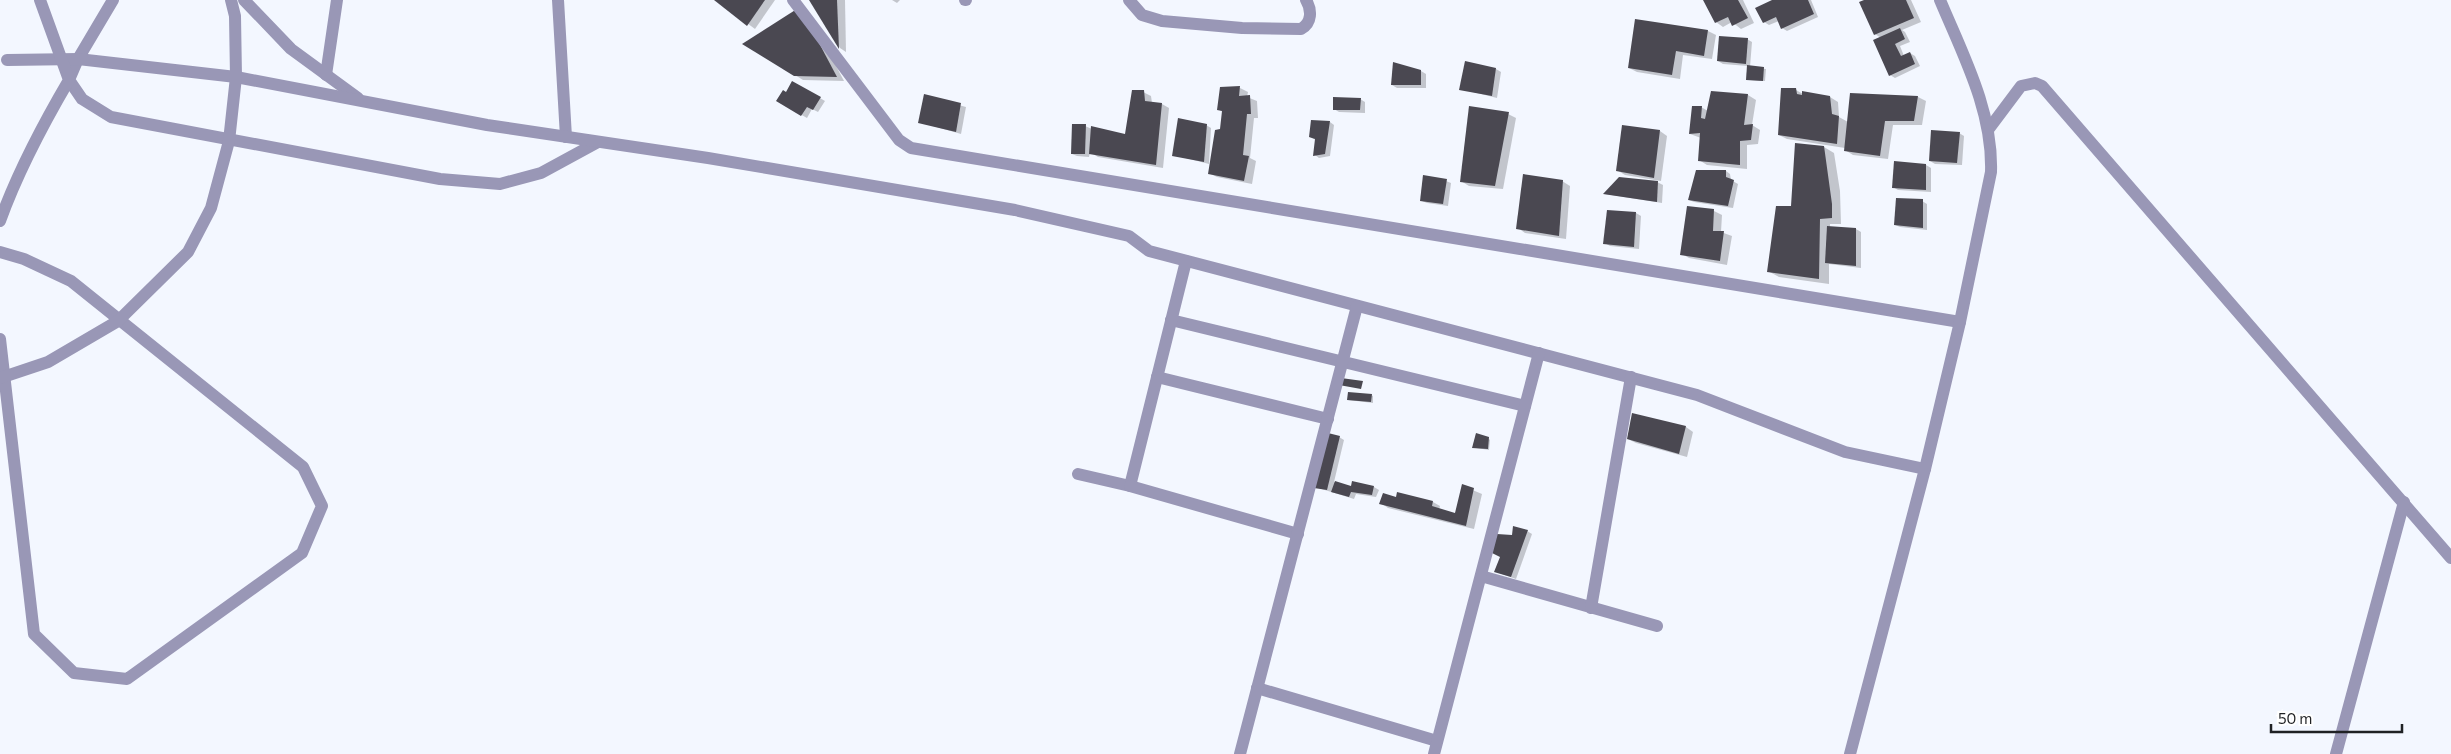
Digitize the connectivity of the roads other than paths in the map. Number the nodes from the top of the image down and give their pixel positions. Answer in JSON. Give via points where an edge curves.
{"nodes":[{"id":1,"x":40,"y":0,"type":"edge"},
{"id":2,"x":113,"y":0,"type":"edge"},
{"id":3,"x":231,"y":0,"type":"edge"},
{"id":4,"x":244,"y":0,"type":"edge"},
{"id":5,"x":338,"y":0,"type":"edge"},
{"id":6,"x":558,"y":0,"type":"edge"},
{"id":7,"x":793,"y":0,"type":"edge"},
{"id":8,"x":1129,"y":0,"type":"edge"},
{"id":9,"x":1306,"y":0,"type":"edge"},
{"id":10,"x":1940,"y":0,"type":"edge"},
{"id":11,"x":63,"y":59,"type":"junction"},
{"id":12,"x":78,"y":59,"type":"junction"},
{"id":13,"x":7,"y":60,"type":"dead end"},
{"id":14,"x":326,"y":75,"type":"junction"},
{"id":15,"x":236,"y":77,"type":"junction"},
{"id":16,"x":69,"y":80,"type":"junction"},
{"id":17,"x":362,"y":101,"type":"junction"},
{"id":18,"x":1988,"y":130,"type":"junction"},
{"id":19,"x":566,"y":137,"type":"junction"},
{"id":20,"x":228,"y":141,"type":"junction"},
{"id":21,"x":598,"y":142,"type":"junction"},
{"id":22,"x":0,"y":222,"type":"edge"},
{"id":23,"x":0,"y":252,"type":"edge"},
{"id":24,"x":1186,"y":261,"type":"junction"},
{"id":25,"x":1357,"y":306,"type":"junction"},
{"id":26,"x":1171,"y":320,"type":"junction"},
{"id":27,"x":118,"y":321,"type":"junction"},
{"id":28,"x":1960,"y":322,"type":"junction"},
{"id":29,"x":0,"y":339,"type":"edge"},
{"id":30,"x":1539,"y":353,"type":"junction"},
{"id":31,"x":1343,"y":362,"type":"junction"},
{"id":32,"x":2,"y":377,"type":"edge"},
{"id":33,"x":1157,"y":377,"type":"junction"},
{"id":34,"x":1631,"y":377,"type":"junction"},
{"id":35,"x":1525,"y":406,"type":"junction"},
{"id":36,"x":1328,"y":419,"type":"junction"},
{"id":37,"x":1925,"y":469,"type":"junction"},
{"id":38,"x":1078,"y":474,"type":"dead end"},
{"id":39,"x":1130,"y":486,"type":"junction"},
{"id":40,"x":2404,"y":502,"type":"junction"},
{"id":41,"x":1298,"y":534,"type":"junction"},
{"id":42,"x":2451,"y":558,"type":"edge"},
{"id":43,"x":1481,"y":576,"type":"junction"},
{"id":44,"x":1591,"y":608,"type":"junction"},
{"id":45,"x":1657,"y":626,"type":"dead end"},
{"id":46,"x":1257,"y":688,"type":"junction"},
{"id":47,"x":1437,"y":741,"type":"junction"},
{"id":48,"x":1240,"y":754,"type":"edge"},
{"id":49,"x":1434,"y":754,"type":"edge"},
{"id":50,"x":1850,"y":754,"type":"edge"},
{"id":51,"x":2336,"y":754,"type":"edge"}],
"edges":[{"from":1,"to":11,"type":"street"},
{"from":2,"to":12,"type":"street"},
{"from":3,"to":15,"type":"street","via":[[235,16]]},
{"from":4,"to":14,"type":"street","via":[[292,49]]},
{"from":5,"to":14,"type":"street"},
{"from":6,"to":19,"type":"street"},
{"from":7,"to":28,"type":"street","via":[[899,140],[910,148]]},
{"from":8,"to":9,"type":"street","via":[[1142,15],[1162,21],[1301,29],[1310,21]]},
{"from":10,"to":18,"type":"street","via":[[1977,90]]},
{"from":11,"to":12,"type":"street"},
{"from":11,"to":13,"type":"street"},
{"from":11,"to":16,"type":"street"},
{"from":12,"to":15,"type":"street"},
{"from":12,"to":16,"type":"street"},
{"from":14,"to":17,"type":"street"},
{"from":15,"to":17,"type":"street"},
{"from":15,"to":20,"type":"street"},
{"from":16,"to":20,"type":"street","via":[[82,99],[110,117]]},
{"from":16,"to":22,"type":"street","via":[[37,132]]},
{"from":17,"to":19,"type":"street","via":[[487,126]]},
{"from":18,"to":28,"type":"street","via":[[1991,172]]},
{"from":18,"to":40,"type":"street","via":[[2021,86],[2035,83],[2042,86]]},
{"from":19,"to":21,"type":"street"},
{"from":20,"to":21,"type":"street","via":[[440,179],[500,184],[541,173]]},
{"from":20,"to":27,"type":"street","via":[[211,208],[188,252]]},
{"from":21,"to":24,"type":"street","via":[[1015,210],[1129,236],[1149,251]]},
{"from":23,"to":27,"type":"street","via":[[24,259],[70,281]]},
{"from":24,"to":25,"type":"street"},
{"from":24,"to":26,"type":"street"},
{"from":25,"to":30,"type":"street"},
{"from":25,"to":31,"type":"street"},
{"from":26,"to":31,"type":"street"},
{"from":26,"to":33,"type":"street"},
{"from":27,"to":32,"type":"street","via":[[48,362]]},
{"from":27,"to":32,"type":"street","via":[[303,467],[322,506],[302,553],[126,679],[74,673],[34,634]]},
{"from":28,"to":37,"type":"street"},
{"from":29,"to":32,"type":"street"},
{"from":30,"to":34,"type":"street"},
{"from":30,"to":35,"type":"street"},
{"from":31,"to":35,"type":"street"},
{"from":31,"to":36,"type":"street"},
{"from":33,"to":36,"type":"street"},
{"from":33,"to":39,"type":"street"},
{"from":34,"to":37,"type":"street","via":[[1697,395],[1845,452]]},
{"from":34,"to":44,"type":"street"},
{"from":35,"to":43,"type":"street"},
{"from":36,"to":41,"type":"street"},
{"from":37,"to":50,"type":"street"},
{"from":38,"to":39,"type":"street"},
{"from":39,"to":41,"type":"street"},
{"from":40,"to":42,"type":"street"},
{"from":40,"to":51,"type":"street"},
{"from":41,"to":46,"type":"street"},
{"from":43,"to":44,"type":"street"},
{"from":43,"to":47,"type":"street"},
{"from":44,"to":45,"type":"street"},
{"from":46,"to":47,"type":"street"},
{"from":46,"to":48,"type":"street"},
{"from":47,"to":49,"type":"street"}]}
